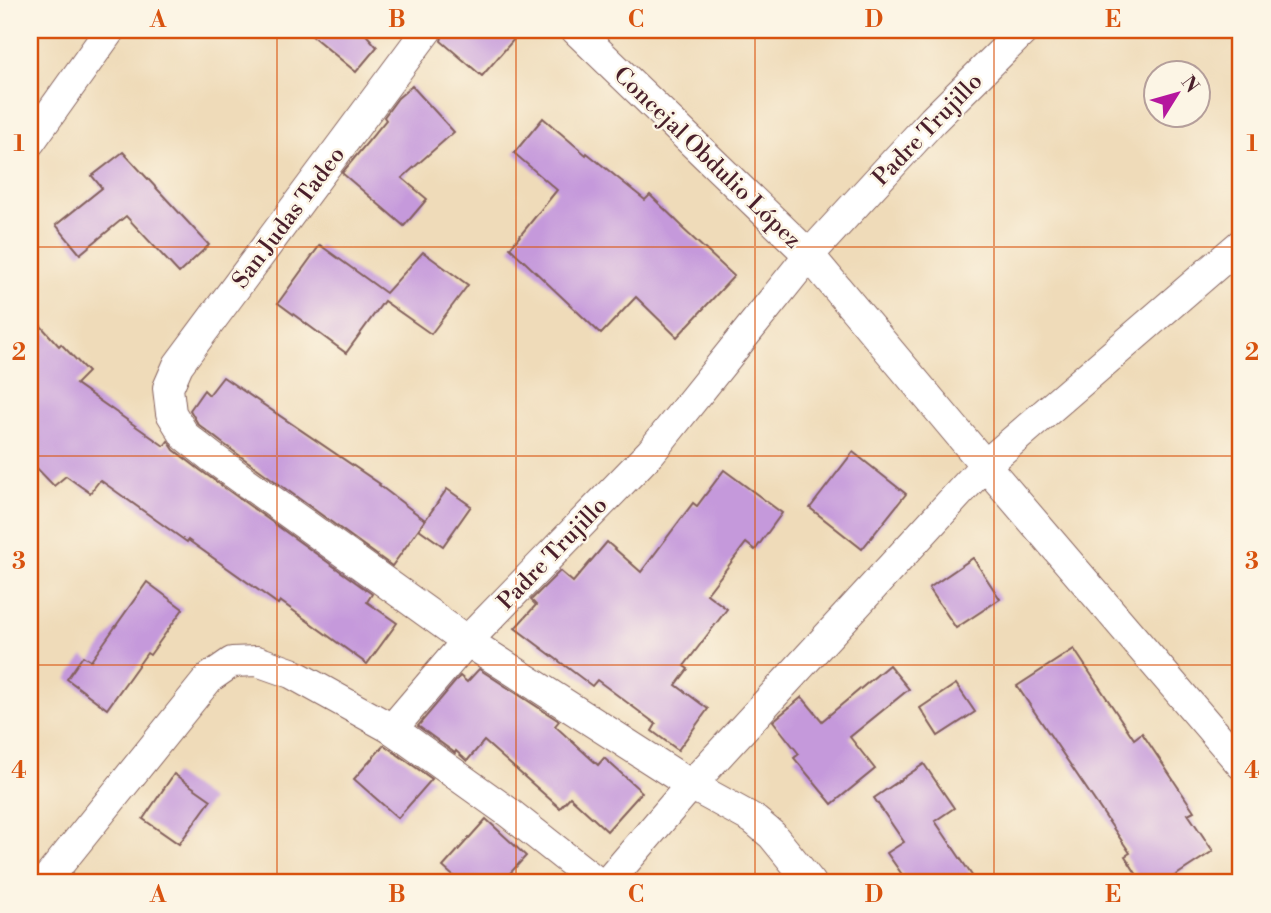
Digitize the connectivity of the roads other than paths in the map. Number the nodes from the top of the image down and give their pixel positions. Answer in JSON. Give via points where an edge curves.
{"nodes":[{"id":1,"x":110,"y":30,"type":"edge"},
{"id":2,"x":427,"y":30,"type":"edge"},
{"id":3,"x":576,"y":30,"type":"edge"},
{"id":4,"x":1024,"y":30,"type":"edge"},
{"id":5,"x":30,"y":142,"type":"edge"},
{"id":6,"x":1241,"y":244,"type":"edge"},
{"id":7,"x":809,"y":255,"type":"junction"},
{"id":8,"x":985,"y":465,"type":"junction"},
{"id":9,"x":467,"y":641,"type":"junction"},
{"id":10,"x":392,"y":729,"type":"junction"},
{"id":11,"x":1241,"y":764,"type":"edge"},
{"id":12,"x":691,"y":785,"type":"junction"},
{"id":13,"x":44,"y":883,"type":"edge"},
{"id":14,"x":598,"y":883,"type":"edge"},
{"id":15,"x":607,"y":883,"type":"edge"},
{"id":16,"x":811,"y":883,"type":"edge"}],
"edges":[{"from":1,"to":5,"type":"street"},
{"from":2,"to":9,"type":"street","name":"San Judas Tadeo","via":[[178,365],[168,388],[171,413],[185,436]]},
{"from":3,"to":7,"type":"street","name":"Concejal Obdulio López"},
{"from":4,"to":7,"type":"street","name":"Padre Trujillo","via":[[933,120]]},
{"from":6,"to":8,"type":"street"},
{"from":7,"to":8,"type":"street","name":"Concejal Obdulio López"},
{"from":7,"to":9,"type":"street","name":"Padre Trujillo","via":[[651,452]]},
{"from":8,"to":11,"type":"street","name":"Concejal Obdulio López"},
{"from":8,"to":12,"type":"street"},
{"from":9,"to":10,"type":"street","name":"Padre Trujillo"},
{"from":9,"to":12,"type":"street"},
{"from":10,"to":13,"type":"street","via":[[291,673],[257,661],[232,662],[209,678]]},
{"from":10,"to":14,"type":"street"},
{"from":12,"to":15,"type":"street"},
{"from":12,"to":16,"type":"street","via":[[753,819]]}]}
